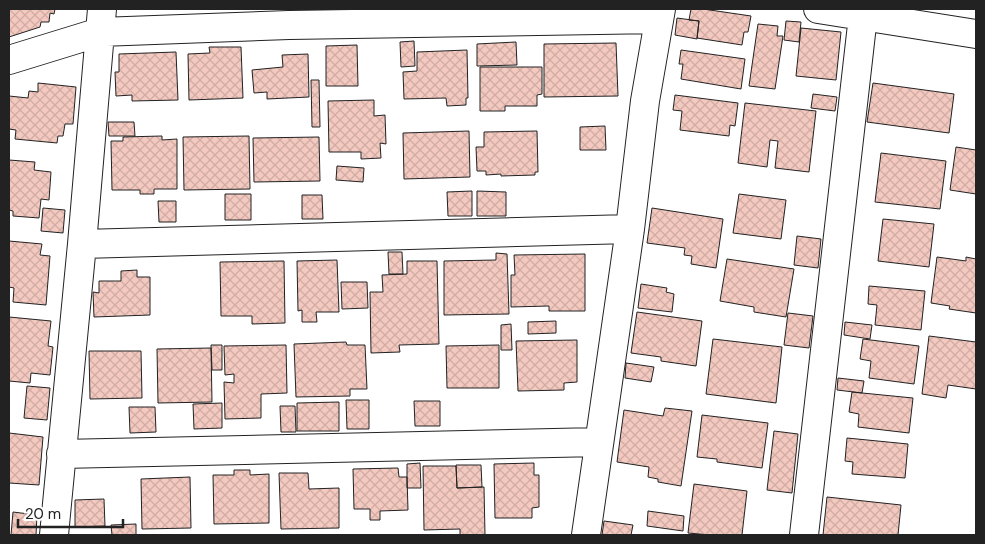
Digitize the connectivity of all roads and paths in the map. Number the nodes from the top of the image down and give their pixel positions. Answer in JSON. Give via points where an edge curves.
{"nodes":[{"id":1,"x":818,"y":9,"type":"edge"},
{"id":2,"x":660,"y":14,"type":"edge"},
{"id":3,"x":479,"y":16,"type":"edge"},
{"id":4,"x":863,"y":16,"type":"junction"},
{"id":5,"x":290,"y":17,"type":"edge"},
{"id":6,"x":101,"y":20,"type":"edge"},
{"id":7,"x":976,"y":34,"type":"edge"},
{"id":8,"x":9,"y":60,"type":"edge"},
{"id":9,"x":630,"y":229,"type":"junction"},
{"id":10,"x":82,"y":244,"type":"junction"},
{"id":11,"x":599,"y":442,"type":"junction"},
{"id":12,"x":61,"y":454,"type":"junction"},
{"id":13,"x":54,"y":535,"type":"edge"},
{"id":14,"x":586,"y":535,"type":"edge"},
{"id":15,"x":804,"y":535,"type":"edge"}],
"edges":[{"from":1,"to":4,"type":"street"},
{"from":2,"to":3,"type":"street"},
{"from":2,"to":9,"type":"street","via":[[645,102]]},
{"from":3,"to":5,"type":"street"},
{"from":4,"to":7,"type":"street"},
{"from":4,"to":15,"type":"street"},
{"from":5,"to":6,"type":"street"},
{"from":6,"to":8,"type":"street"},
{"from":6,"to":10,"type":"street"},
{"from":9,"to":10,"type":"street"},
{"from":9,"to":11,"type":"street"},
{"from":10,"to":12,"type":"street"},
{"from":11,"to":12,"type":"street"},
{"from":11,"to":14,"type":"street"},
{"from":12,"to":13,"type":"street"}]}
